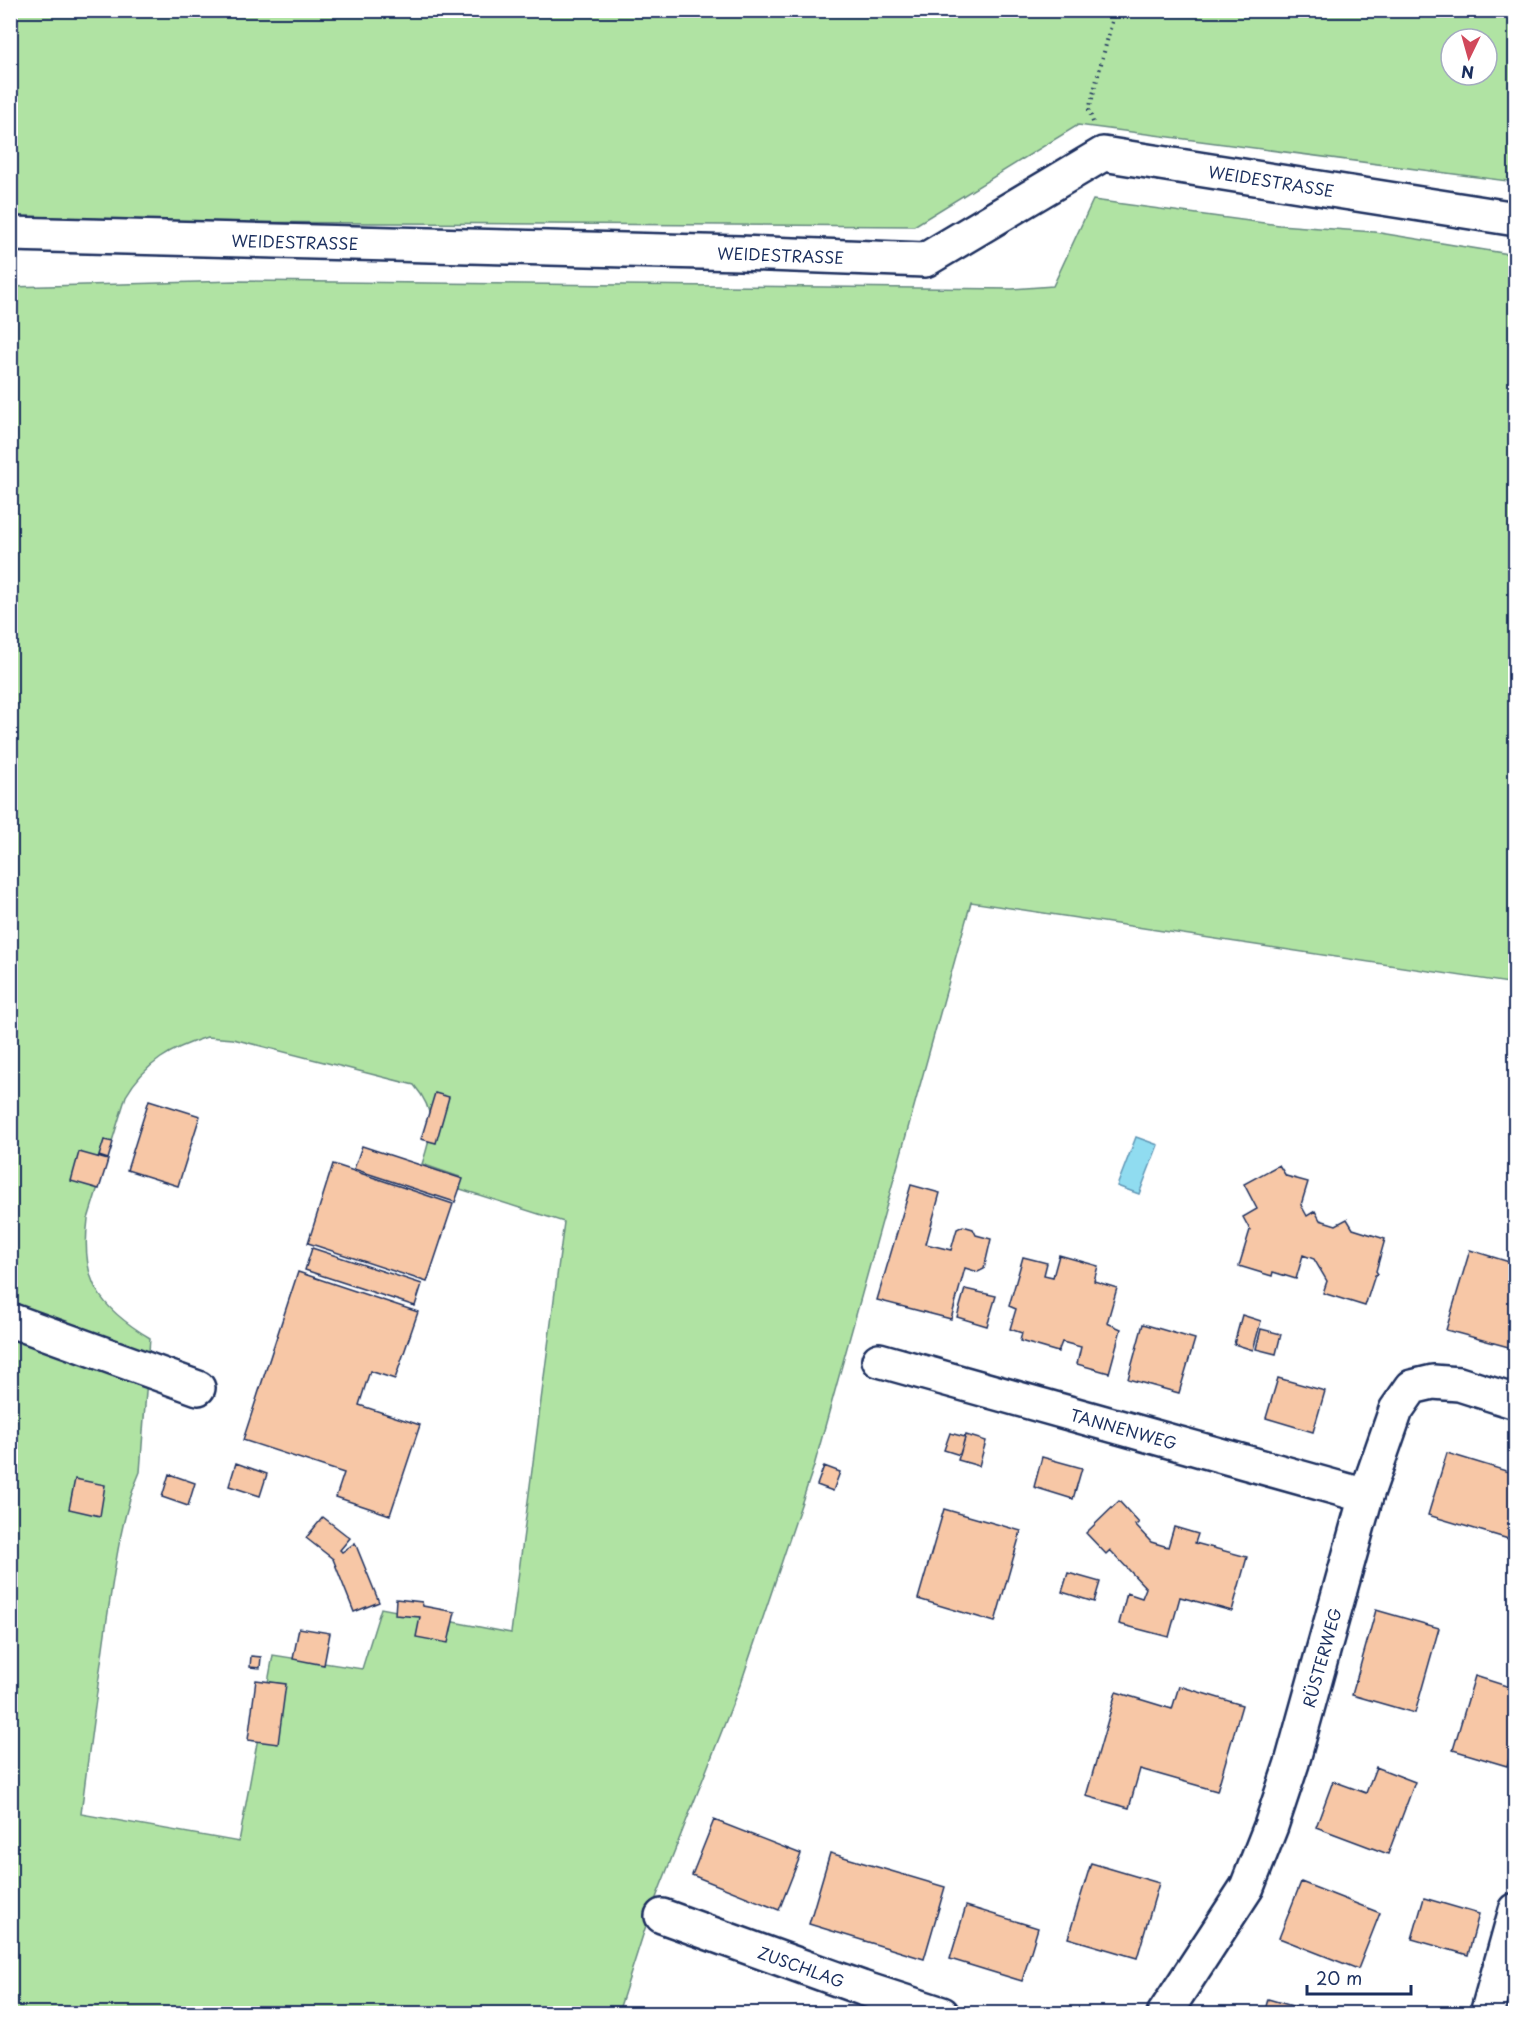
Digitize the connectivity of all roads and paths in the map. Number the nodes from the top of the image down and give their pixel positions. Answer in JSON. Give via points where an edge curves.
{"nodes":[{"id":1,"x":1114,"y":10,"type":"edge"},
{"id":2,"x":1103,"y":154,"type":"junction"},
{"id":3,"x":1515,"y":219,"type":"edge"},
{"id":4,"x":10,"y":234,"type":"edge"},
{"id":5,"x":10,"y":1320,"type":"edge"},
{"id":6,"x":879,"y":1360,"type":"dead end"},
{"id":7,"x":198,"y":1388,"type":"dead end"},
{"id":8,"x":1515,"y":1402,"type":"edge"},
{"id":9,"x":1366,"y":1496,"type":"junction"},
{"id":10,"x":1515,"y":1910,"type":"edge"},
{"id":11,"x":662,"y":1916,"type":"dead end"},
{"id":12,"x":942,"y":2013,"type":"edge"},
{"id":13,"x":1164,"y":2013,"type":"edge"},
{"id":14,"x":1487,"y":2013,"type":"edge"}],
"edges":[{"from":1,"to":2,"type":"path","via":[[1089,110]]},
{"from":2,"to":3,"type":"street","name":"WEIDESTRASSE"},
{"from":2,"to":4,"type":"street","name":"WEIDESTRASSE","via":[[924,260]]},
{"from":5,"to":7,"type":"street"},
{"from":6,"to":9,"type":"street","name":"TANNENWEG"},
{"from":8,"to":9,"type":"street","name":"RÜSTERWEG","via":[[1459,1384],[1433,1382],[1412,1387],[1396,1410]]},
{"from":9,"to":13,"type":"street","name":"RÜSTERWEG","via":[[1293,1763],[1251,1877]]},
{"from":10,"to":14,"type":"street"},
{"from":11,"to":12,"type":"street","name":"ZUSCHLAG"}]}
